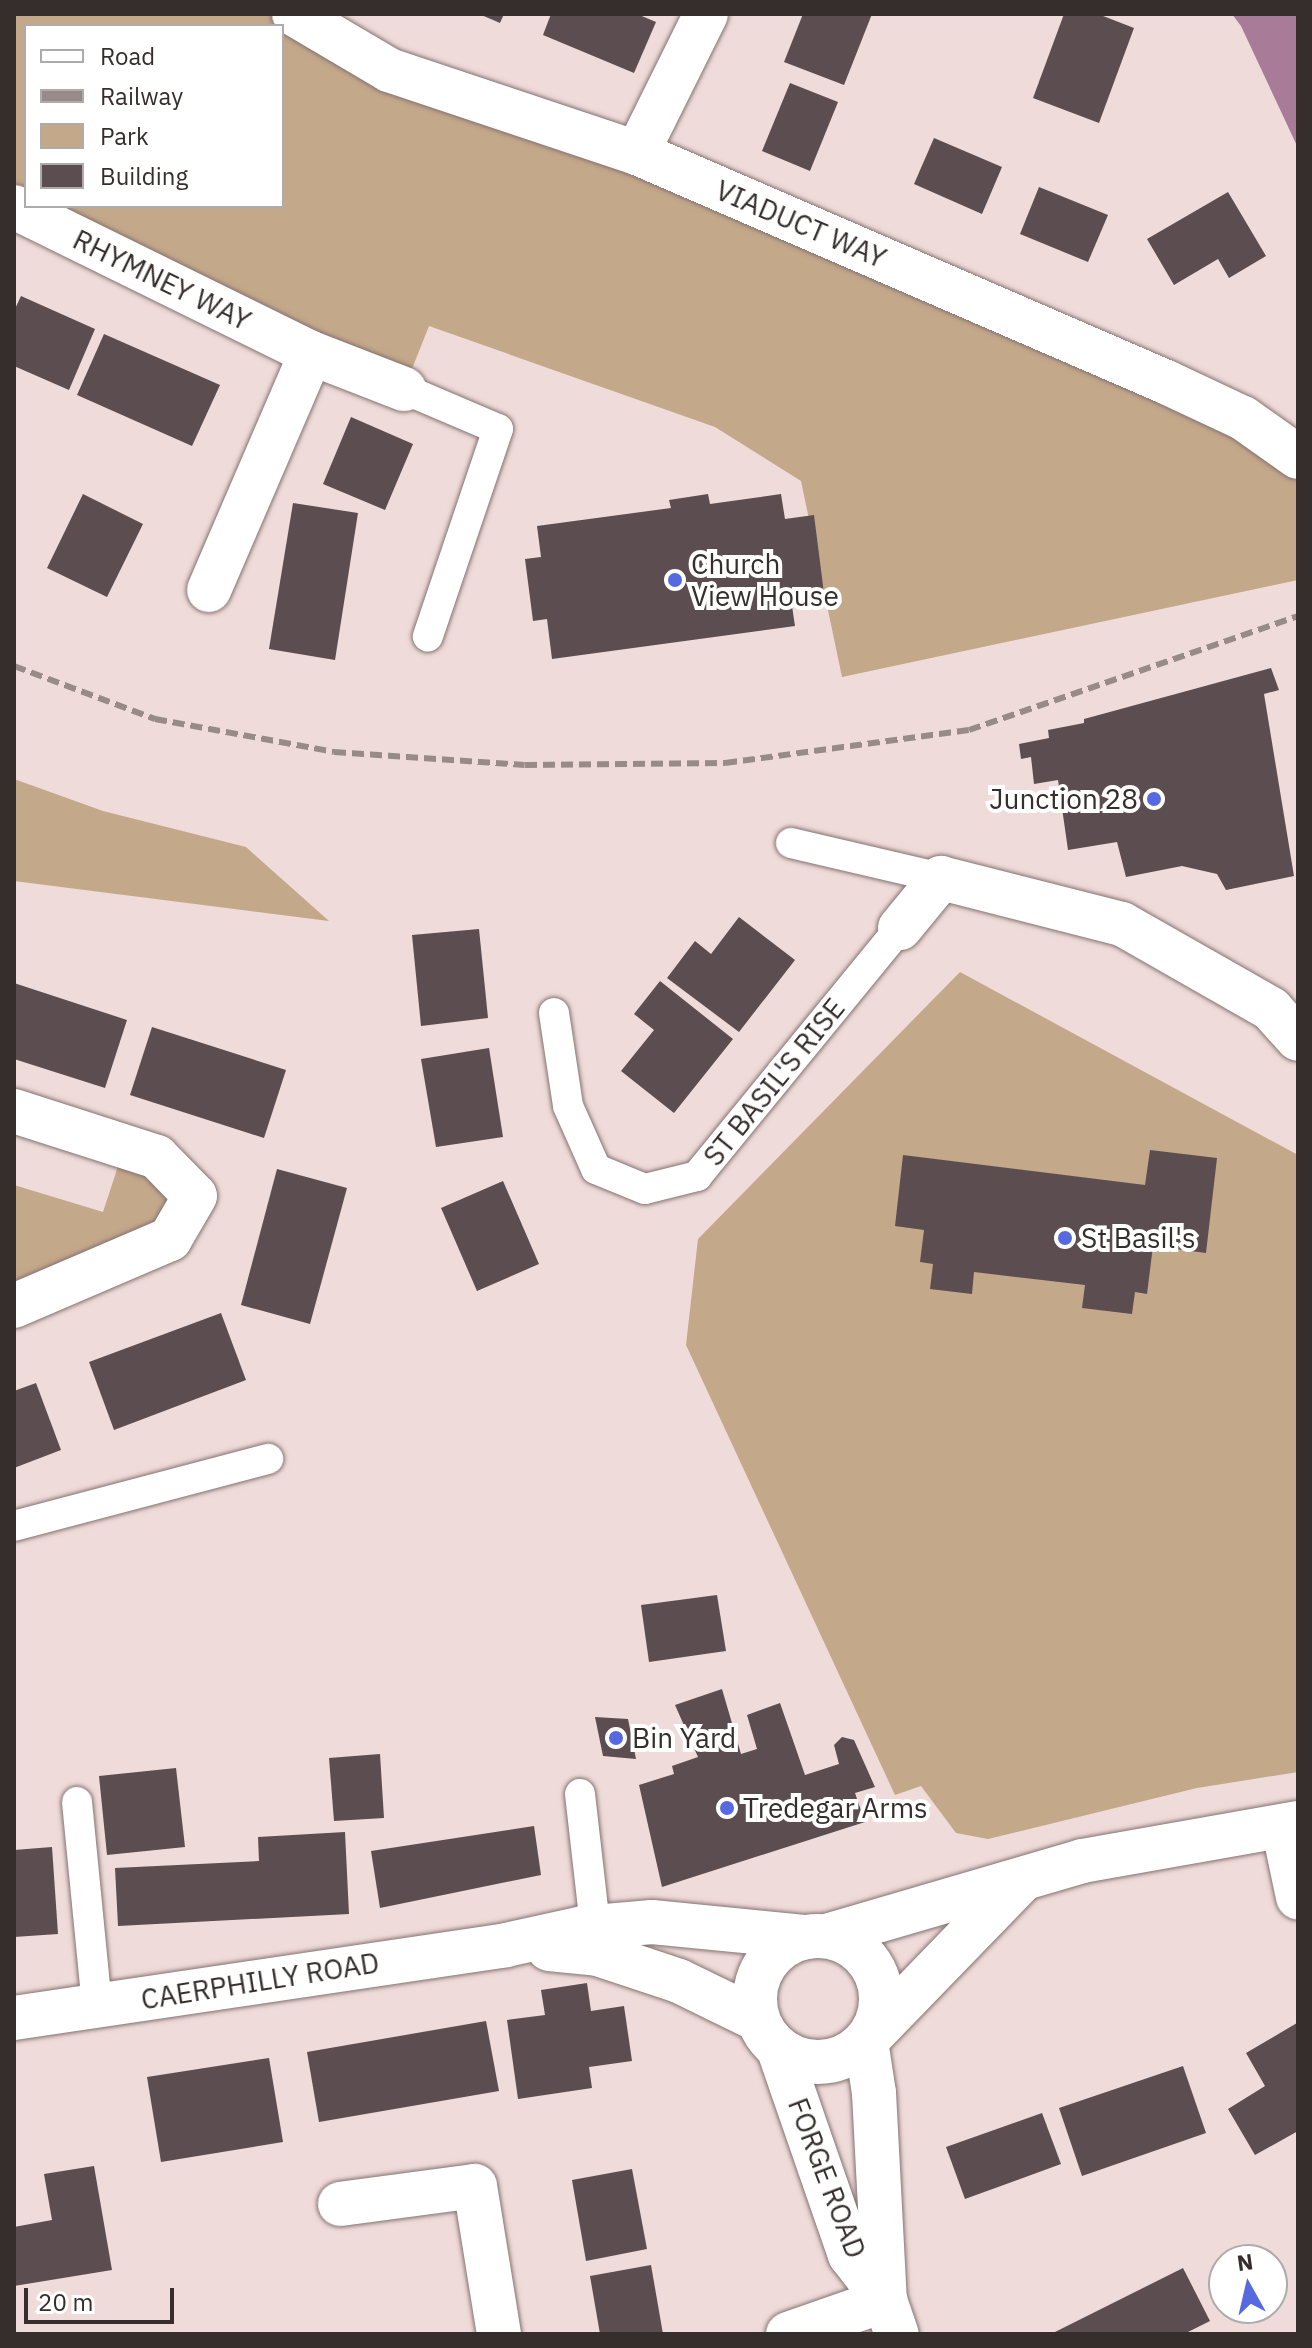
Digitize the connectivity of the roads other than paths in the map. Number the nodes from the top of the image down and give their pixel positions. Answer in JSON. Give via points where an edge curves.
{"nodes":[{"id":1,"x":294,"y":14,"type":"edge"},
{"id":2,"x":706,"y":14,"type":"edge"},
{"id":3,"x":637,"y":153,"type":"junction"},
{"id":4,"x":14,"y":207,"type":"edge"},
{"id":5,"x":311,"y":353,"type":"junction"},
{"id":6,"x":404,"y":389,"type":"joint"},
{"id":7,"x":1298,"y":457,"type":"edge"},
{"id":8,"x":209,"y":590,"type":"dead end"},
{"id":9,"x":428,"y":636,"type":"dead end"},
{"id":10,"x":791,"y":843,"type":"dead end"},
{"id":11,"x":941,"y":878,"type":"junction"},
{"id":12,"x":900,"y":928,"type":"joint"},
{"id":13,"x":554,"y":1013,"type":"dead end"},
{"id":14,"x":1298,"y":1039,"type":"edge"},
{"id":15,"x":14,"y":1111,"type":"edge"},
{"id":16,"x":14,"y":1306,"type":"edge"},
{"id":17,"x":268,"y":1459,"type":"dead end"},
{"id":18,"x":14,"y":1526,"type":"edge"},
{"id":19,"x":580,"y":1794,"type":"dead end"},
{"id":20,"x":77,"y":1802,"type":"dead end"},
{"id":21,"x":1290,"y":1825,"type":"edge"},
{"id":22,"x":1023,"y":1879,"type":"junction"},
{"id":23,"x":1298,"y":1897,"type":"edge"},
{"id":24,"x":816,"y":1937,"type":"junction"},
{"id":25,"x":596,"y":1940,"type":"junction"},
{"id":26,"x":97,"y":2006,"type":"junction"},
{"id":27,"x":14,"y":2018,"type":"edge"},
{"id":28,"x":768,"y":2034,"type":"junction"},
{"id":29,"x":866,"y":2041,"type":"junction"},
{"id":30,"x":340,"y":2204,"type":"dead end"},
{"id":31,"x":891,"y":2317,"type":"edge"},
{"id":32,"x":499,"y":2334,"type":"edge"},
{"id":33,"x":788,"y":2334,"type":"edge"}],
"edges":[{"from":1,"to":3,"type":"street","name":"VIADUCT WAY","via":[[389,70]]},
{"from":2,"to":3,"type":"street"},
{"from":3,"to":7,"type":"street","name":"VIADUCT WAY","via":[[1166,382],[1243,418]]},
{"from":4,"to":5,"type":"street","name":"RHYMNEY WAY"},
{"from":5,"to":6,"type":"street","name":"RHYMNEY WAY"},
{"from":5,"to":8,"type":"street"},
{"from":6,"to":9,"type":"lane","via":[[498,429]]},
{"from":10,"to":11,"type":"lane"},
{"from":11,"to":12,"type":"street"},
{"from":11,"to":14,"type":"street","via":[[1122,924],[1271,1009]]},
{"from":12,"to":13,"type":"lane","name":"ST BASIL'S RISE","via":[[697,1176],[645,1189],[596,1169],[568,1106]]},
{"from":15,"to":16,"type":"street","via":[[157,1157],[195,1196],[170,1239]]},
{"from":17,"to":18,"type":"lane"},
{"from":19,"to":25,"type":"lane"},
{"from":20,"to":26,"type":"lane"},
{"from":21,"to":22,"type":"street","name":"CAERPHILLY ROAD","via":[[1082,1861]]},
{"from":21,"to":23,"type":"street"},
{"from":22,"to":24,"type":"street","name":"CAERPHILLY ROAD"},
{"from":22,"to":29,"type":"street","name":"CAERPHILLY ROAD"},
{"from":24,"to":25,"type":"street","name":"CAERPHILLY ROAD","via":[[652,1922]]},
{"from":24,"to":28,"type":"street","name":"CAERPHILLY ROAD","via":[[766,1962],[754,1996]]},
{"from":24,"to":29,"type":"street","name":"CAERPHILLY ROAD","via":[[851,1945],[878,1980],[882,2002]]},
{"from":25,"to":26,"type":"street","name":"CAERPHILLY ROAD","via":[[506,1945]]},
{"from":25,"to":28,"type":"street","name":"CAERPHILLY ROAD"},
{"from":26,"to":27,"type":"street","name":"CAERPHILLY ROAD"},
{"from":28,"to":29,"type":"street","name":"CAERPHILLY ROAD","via":[[800,2060],[822,2063],[849,2055]]},
{"from":28,"to":31,"type":"street","name":"FORGE ROAD","via":[[850,2255]]},
{"from":29,"to":31,"type":"street","name":"FORGE ROAD"},
{"from":30,"to":32,"type":"street","via":[[475,2186]]},
{"from":31,"to":33,"type":"street"}]}
